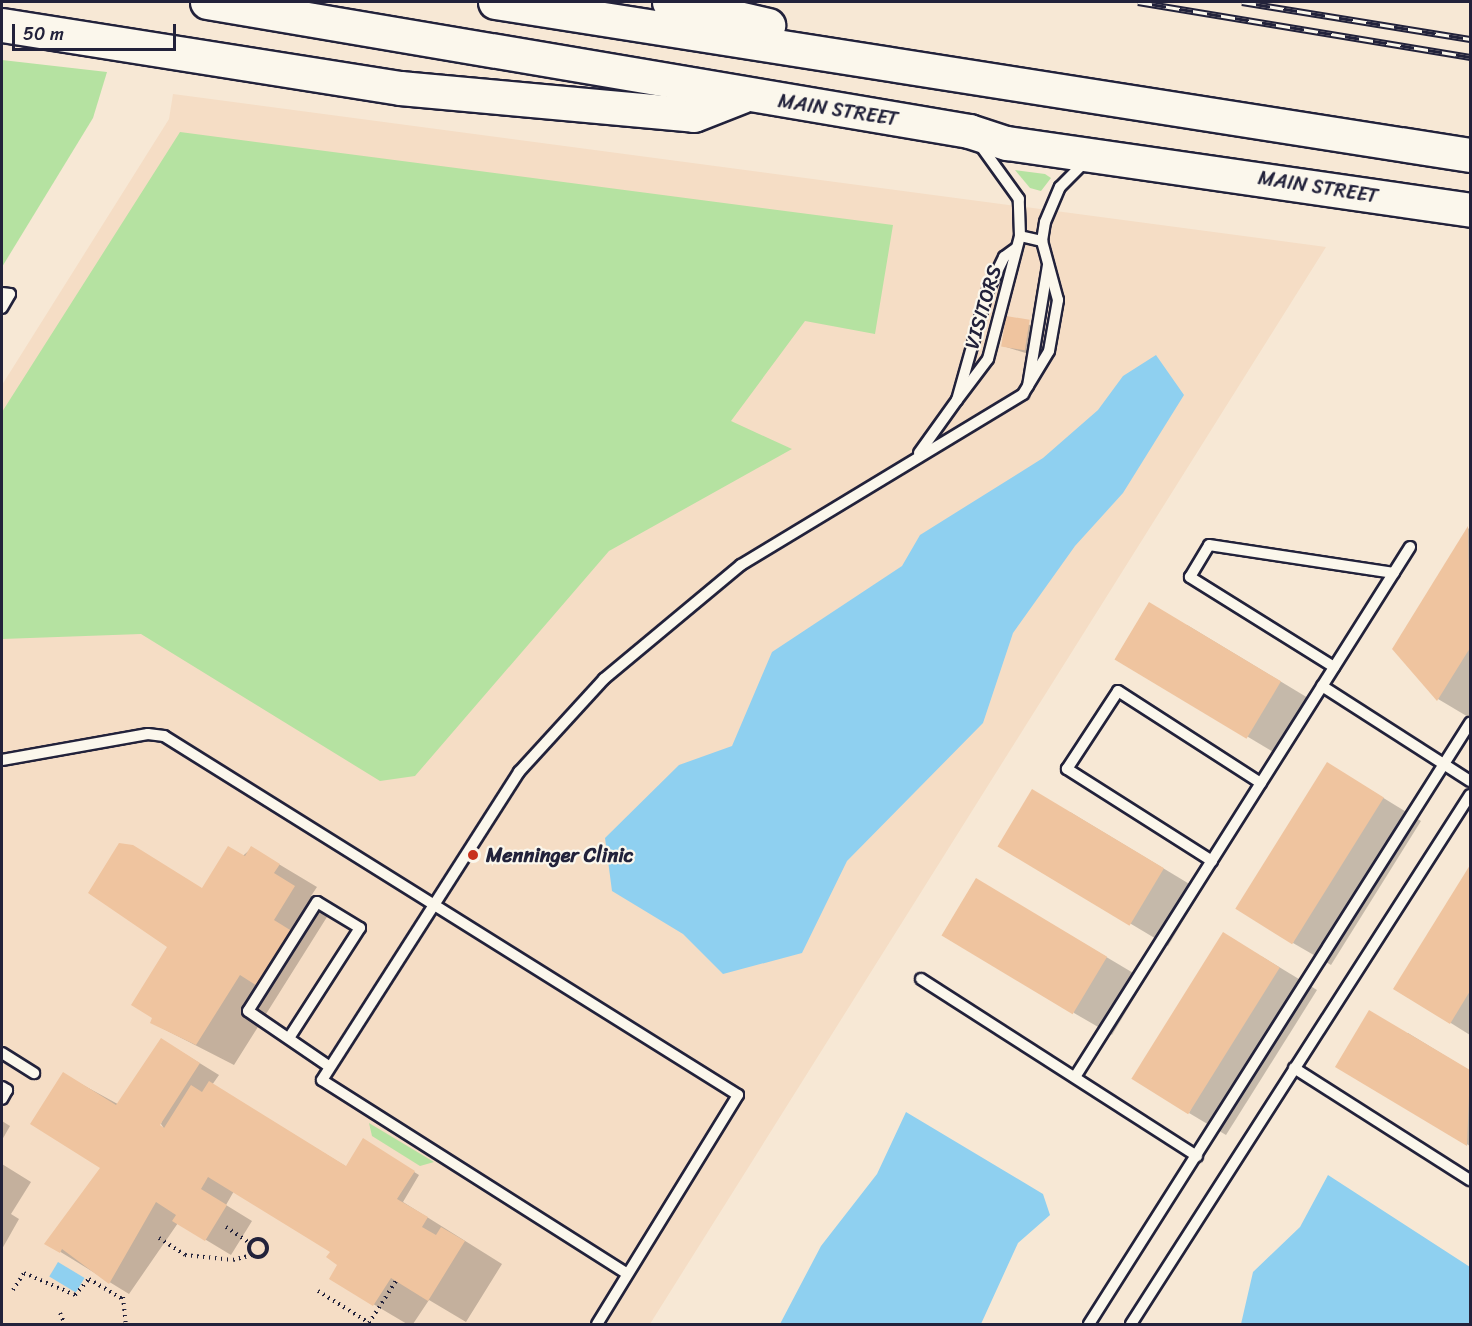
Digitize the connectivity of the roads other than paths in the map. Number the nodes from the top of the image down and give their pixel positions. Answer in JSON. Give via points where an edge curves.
{"nodes":[{"id":1,"x":207,"y":2,"type":"edge"},
{"id":2,"x":495,"y":2,"type":"edge"},
{"id":3,"x":669,"y":2,"type":"edge"},
{"id":4,"x":2,"y":25,"type":"edge"},
{"id":5,"x":1014,"y":85,"type":"junction"},
{"id":6,"x":742,"y":96,"type":"junction"},
{"id":7,"x":969,"y":131,"type":"junction"},
{"id":8,"x":1096,"y":153,"type":"junction"},
{"id":9,"x":1470,"y":155,"type":"edge"},
{"id":10,"x":1470,"y":210,"type":"edge"},
{"id":11,"x":1020,"y":236,"type":"junction"},
{"id":12,"x":1042,"y":241,"type":"junction"},
{"id":13,"x":1015,"y":249,"type":"junction"},
{"id":14,"x":1048,"y":265,"type":"junction"},
{"id":15,"x":2,"y":293,"type":"edge"},
{"id":16,"x":2,"y":308,"type":"edge"},
{"id":17,"x":1028,"y":386,"type":"junction"},
{"id":18,"x":957,"y":400,"type":"junction"},
{"id":19,"x":919,"y":453,"type":"junction"},
{"id":20,"x":1410,"y":547,"type":"dead end"},
{"id":21,"x":1394,"y":573,"type":"junction"},
{"id":22,"x":1334,"y":667,"type":"junction"},
{"id":23,"x":1322,"y":686,"type":"junction"},
{"id":24,"x":1470,"y":723,"type":"edge"},
{"id":25,"x":2,"y":760,"type":"edge"},
{"id":26,"x":1445,"y":764,"type":"junction"},
{"id":27,"x":1470,"y":781,"type":"edge"},
{"id":28,"x":1261,"y":783,"type":"junction"},
{"id":29,"x":1470,"y":795,"type":"edge"},
{"id":30,"x":1212,"y":861,"type":"junction"},
{"id":31,"x":432,"y":902,"type":"junction"},
{"id":32,"x":921,"y":979,"type":"dead end"},
{"id":33,"x":289,"y":1038,"type":"junction"},
{"id":34,"x":2,"y":1053,"type":"edge"},
{"id":35,"x":330,"y":1067,"type":"junction"},
{"id":36,"x":1294,"y":1068,"type":"junction"},
{"id":37,"x":34,"y":1073,"type":"dead end"},
{"id":38,"x":1075,"y":1077,"type":"junction"},
{"id":39,"x":2,"y":1087,"type":"edge"},
{"id":40,"x":2,"y":1099,"type":"edge"},
{"id":41,"x":1197,"y":1156,"type":"junction"},
{"id":42,"x":1470,"y":1180,"type":"edge"},
{"id":43,"x":626,"y":1273,"type":"junction"},
{"id":44,"x":597,"y":1324,"type":"edge"},
{"id":45,"x":1089,"y":1324,"type":"edge"},
{"id":46,"x":1131,"y":1324,"type":"edge"}],
"edges":[{"from":1,"to":6,"type":"highway","name":"MAIN STREET"},
{"from":2,"to":5,"type":"highway"},
{"from":3,"to":5,"type":"highway"},
{"from":4,"to":6,"type":"highway","via":[[400,88],[694,116]]},
{"from":5,"to":9,"type":"highway"},
{"from":6,"to":7,"type":"highway","name":"MAIN STREET"},
{"from":7,"to":8,"type":"highway","name":"MAIN STREET","via":[[1007,142]]},
{"from":7,"to":11,"type":"lane","via":[[1019,199]]},
{"from":8,"to":10,"type":"highway","name":"MAIN STREET"},
{"from":8,"to":12,"type":"lane","via":[[1055,196]]},
{"from":11,"to":12,"type":"lane"},
{"from":11,"to":13,"type":"lane"},
{"from":12,"to":14,"type":"lane"},
{"from":13,"to":18,"type":"lane","via":[[1004,257],[988,290]]},
{"from":13,"to":18,"type":"lane","name":"VISITORS","via":[[1015,265],[1000,300],[988,359]]},
{"from":14,"to":17,"type":"lane"},
{"from":14,"to":17,"type":"lane","via":[[1058,300],[1048,351]]},
{"from":15,"to":16,"type":"lane","via":[[10,294]]},
{"from":17,"to":19,"type":"lane","via":[[1006,409]]},
{"from":18,"to":19,"type":"lane","name":"VISITORS"},
{"from":19,"to":31,"type":"lane","via":[[741,565],[644,640],[519,772]]},
{"from":20,"to":21,"type":"lane"},
{"from":21,"to":22,"type":"lane"},
{"from":21,"to":22,"type":"lane","via":[[1209,545],[1190,577]]},
{"from":22,"to":23,"type":"lane"},
{"from":23,"to":26,"type":"lane"},
{"from":23,"to":28,"type":"lane"},
{"from":24,"to":26,"type":"lane"},
{"from":25,"to":31,"type":"lane","via":[[148,734],[164,736]]},
{"from":26,"to":27,"type":"lane"},
{"from":26,"to":41,"type":"lane"},
{"from":28,"to":30,"type":"lane"},
{"from":28,"to":30,"type":"lane","via":[[1118,691],[1067,769]]},
{"from":29,"to":36,"type":"lane"},
{"from":30,"to":38,"type":"lane"},
{"from":31,"to":35,"type":"lane"},
{"from":31,"to":43,"type":"lane","via":[[738,1095]]},
{"from":32,"to":38,"type":"lane"},
{"from":33,"to":33,"type":"lane","via":[[248,1011],[317,902],[360,928]]},
{"from":33,"to":35,"type":"lane"},
{"from":34,"to":37,"type":"lane"},
{"from":35,"to":43,"type":"lane","via":[[322,1080]]},
{"from":36,"to":42,"type":"lane"},
{"from":36,"to":46,"type":"lane"},
{"from":38,"to":41,"type":"lane"},
{"from":39,"to":40,"type":"lane","via":[[7,1090]]},
{"from":41,"to":45,"type":"lane"},
{"from":43,"to":44,"type":"lane"}]}
